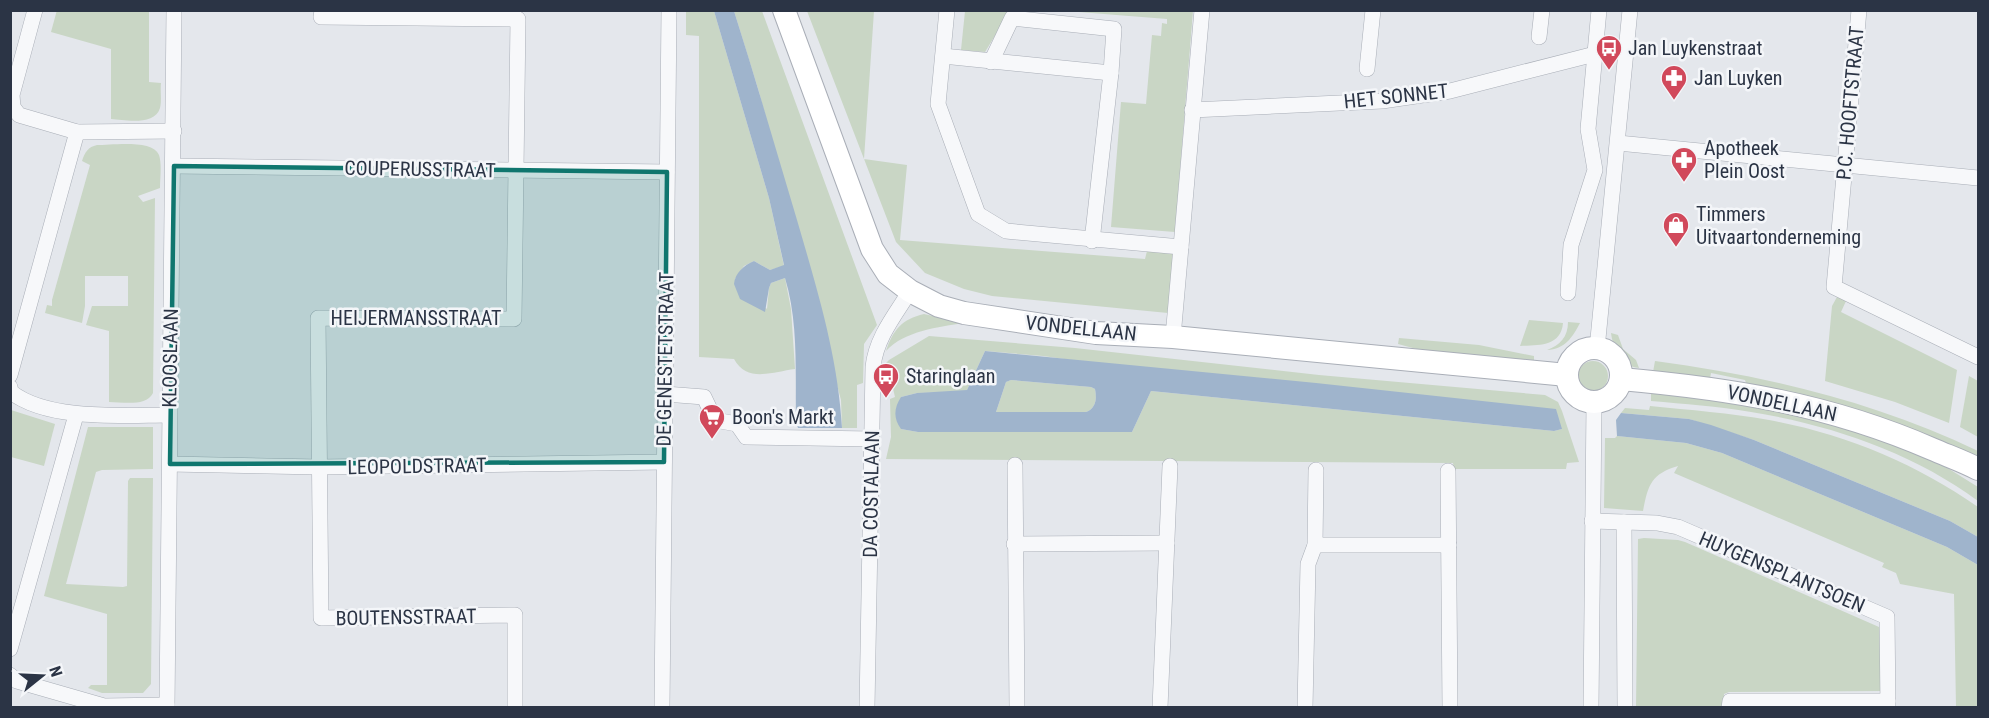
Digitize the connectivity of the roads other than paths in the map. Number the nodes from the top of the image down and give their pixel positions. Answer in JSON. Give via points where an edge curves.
{"nodes":[{"id":1,"x":35,"y":10,"type":"edge"},
{"id":2,"x":174,"y":10,"type":"edge"},
{"id":3,"x":322,"y":10,"type":"edge"},
{"id":4,"x":669,"y":10,"type":"edge"},
{"id":5,"x":784,"y":10,"type":"edge"},
{"id":6,"x":947,"y":10,"type":"edge"},
{"id":7,"x":1202,"y":10,"type":"edge"},
{"id":8,"x":1373,"y":10,"type":"edge"},
{"id":9,"x":1542,"y":10,"type":"edge"},
{"id":10,"x":1599,"y":10,"type":"edge"},
{"id":11,"x":1630,"y":10,"type":"edge"},
{"id":12,"x":1859,"y":10,"type":"edge"},
{"id":13,"x":1539,"y":37,"type":"dead end"},
{"id":14,"x":1595,"y":54,"type":"junction"},
{"id":15,"x":943,"y":56,"type":"junction"},
{"id":16,"x":991,"y":62,"type":"junction"},
{"id":17,"x":1367,"y":69,"type":"dead end"},
{"id":18,"x":1111,"y":73,"type":"junction"},
{"id":19,"x":1192,"y":110,"type":"junction"},
{"id":20,"x":174,"y":131,"type":"junction"},
{"id":21,"x":77,"y":132,"type":"junction"},
{"id":22,"x":1618,"y":143,"type":"junction"},
{"id":23,"x":1844,"y":165,"type":"junction"},
{"id":24,"x":174,"y":166,"type":"junction"},
{"id":25,"x":517,"y":171,"type":"junction"},
{"id":26,"x":667,"y":171,"type":"junction"},
{"id":27,"x":1978,"y":178,"type":"edge"},
{"id":28,"x":1092,"y":241,"type":"junction"},
{"id":29,"x":1181,"y":247,"type":"junction"},
{"id":30,"x":910,"y":291,"type":"junction"},
{"id":31,"x":1568,"y":293,"type":"dead end"},
{"id":32,"x":1173,"y":337,"type":"junction"},
{"id":33,"x":1597,"y":349,"type":"junction"},
{"id":34,"x":1978,"y":357,"type":"edge"},
{"id":35,"x":10,"y":375,"type":"edge"},
{"id":36,"x":1566,"y":375,"type":"junction"},
{"id":37,"x":1621,"y":379,"type":"junction"},
{"id":38,"x":10,"y":387,"type":"edge"},
{"id":39,"x":665,"y":394,"type":"junction"},
{"id":40,"x":1594,"y":403,"type":"junction"},
{"id":41,"x":76,"y":415,"type":"junction"},
{"id":42,"x":169,"y":415,"type":"junction"},
{"id":43,"x":872,"y":439,"type":"junction"},
{"id":44,"x":1938,"y":452,"type":"junction"},
{"id":45,"x":664,"y":462,"type":"junction"},
{"id":46,"x":170,"y":464,"type":"junction"},
{"id":47,"x":1015,"y":465,"type":"dead end"},
{"id":48,"x":1170,"y":466,"type":"dead end"},
{"id":49,"x":320,"y":467,"type":"junction"},
{"id":50,"x":1978,"y":469,"type":"edge"},
{"id":51,"x":1317,"y":470,"type":"dead end"},
{"id":52,"x":1448,"y":471,"type":"dead end"},
{"id":53,"x":1978,"y":482,"type":"edge"},
{"id":54,"x":1592,"y":521,"type":"junction"},
{"id":55,"x":1624,"y":522,"type":"junction"},
{"id":56,"x":1167,"y":543,"type":"junction"},
{"id":57,"x":1014,"y":544,"type":"junction"},
{"id":58,"x":1315,"y":545,"type":"junction"},
{"id":59,"x":1449,"y":545,"type":"junction"},
{"id":60,"x":10,"y":649,"type":"edge"},
{"id":61,"x":10,"y":675,"type":"edge"},
{"id":62,"x":1888,"y":704,"type":"edge"},
{"id":63,"x":167,"y":706,"type":"edge"},
{"id":64,"x":104,"y":707,"type":"edge"},
{"id":65,"x":514,"y":708,"type":"edge"},
{"id":66,"x":662,"y":708,"type":"edge"},
{"id":67,"x":867,"y":708,"type":"edge"},
{"id":68,"x":1017,"y":708,"type":"edge"},
{"id":69,"x":1160,"y":708,"type":"edge"},
{"id":70,"x":1305,"y":708,"type":"edge"},
{"id":71,"x":1450,"y":708,"type":"edge"},
{"id":72,"x":1591,"y":708,"type":"edge"},
{"id":73,"x":1625,"y":708,"type":"edge"},
{"id":74,"x":1729,"y":708,"type":"edge"}],
"edges":[{"from":1,"to":21,"type":"street","via":[[12,95],[13,107],[19,115]]},
{"from":2,"to":20,"type":"street","name":"KLOOSLAAN"},
{"from":3,"to":25,"type":"street","via":[[321,17],[518,19]]},
{"from":4,"to":26,"type":"street","name":"DE GENESTETSTRAAT"},
{"from":5,"to":30,"type":"street","name":"VONDELLAAN","via":[[872,249],[888,274]]},
{"from":6,"to":15,"type":"street"},
{"from":7,"to":19,"type":"street"},
{"from":8,"to":17,"type":"street"},
{"from":9,"to":13,"type":"street"},
{"from":10,"to":14,"type":"street"},
{"from":11,"to":22,"type":"street"},
{"from":12,"to":23,"type":"street","name":"P.C. HOOFTSTRAAT"},
{"from":14,"to":19,"type":"street","name":"HET SONNET","via":[[1450,91],[1382,101]]},
{"from":14,"to":31,"type":"street","via":[[1588,129],[1595,170],[1571,245]]},
{"from":15,"to":16,"type":"street"},
{"from":15,"to":28,"type":"street","via":[[939,104],[978,214],[1006,231]]},
{"from":16,"to":18,"type":"street"},
{"from":16,"to":18,"type":"street","via":[[1012,18],[1114,29]]},
{"from":18,"to":28,"type":"street"},
{"from":19,"to":29,"type":"street"},
{"from":20,"to":21,"type":"street"},
{"from":20,"to":24,"type":"street","name":"KLOOSLAAN"},
{"from":21,"to":35,"type":"street"},
{"from":22,"to":23,"type":"street"},
{"from":22,"to":33,"type":"street"},
{"from":23,"to":27,"type":"street"},
{"from":23,"to":34,"type":"street","name":"P.C. HOOFTSTRAAT","via":[[1834,287]]},
{"from":24,"to":25,"type":"street","name":"COUPERUSSTRAAT"},
{"from":24,"to":42,"type":"street","name":"KLOOSLAAN"},
{"from":25,"to":26,"type":"street","name":"COUPERUSSTRAAT"},
{"from":25,"to":49,"type":"street","name":"HEIJERMANSSTRAAT","via":[[514,319],[318,318]]},
{"from":26,"to":39,"type":"street","name":"DE GENESTETSTRAAT"},
{"from":28,"to":29,"type":"street"},
{"from":29,"to":32,"type":"street"},
{"from":30,"to":32,"type":"street","name":"VONDELLAAN","via":[[964,313],[1096,333]]},
{"from":30,"to":43,"type":"street","name":"DA COSTALAAN","via":[[874,353]]},
{"from":32,"to":36,"type":"street","name":"VONDELLAAN"},
{"from":33,"to":36,"type":"street","via":[[1580,352]]},
{"from":33,"to":37,"type":"street","via":[[1615,359]]},
{"from":36,"to":40,"type":"street","via":[[1571,391]]},
{"from":37,"to":40,"type":"street","via":[[1611,396]]},
{"from":37,"to":44,"type":"street","name":"VONDELLAAN","via":[[1729,390],[1805,405]]},
{"from":38,"to":41,"type":"street","via":[[22,400]]},
{"from":39,"to":43,"type":"street","via":[[704,397],[715,420],[737,424],[746,437]]},
{"from":39,"to":45,"type":"street","name":"DE GENESTETSTRAAT"},
{"from":40,"to":54,"type":"street"},
{"from":41,"to":42,"type":"street"},
{"from":41,"to":60,"type":"street"},
{"from":42,"to":46,"type":"street","name":"KLOOSLAAN"},
{"from":43,"to":67,"type":"street","name":"DA COSTALAAN"},
{"from":44,"to":50,"type":"street","name":"VONDELLAAN"},
{"from":44,"to":53,"type":"street","name":"VONDELLAAN"},
{"from":45,"to":49,"type":"street","name":"LEOPOLDSTRAAT"},
{"from":45,"to":66,"type":"street","name":"DE GENESTETSTRAAT"},
{"from":46,"to":49,"type":"street","name":"LEOPOLDSTRAAT"},
{"from":46,"to":63,"type":"street","name":"KLOOSLAAN"},
{"from":47,"to":57,"type":"street"},
{"from":48,"to":56,"type":"street"},
{"from":49,"to":65,"type":"street","name":"BOUTENSSTRAAT","via":[[321,618],[514,615]]},
{"from":51,"to":58,"type":"street"},
{"from":52,"to":59,"type":"street"},
{"from":54,"to":55,"type":"street","name":"HUYGENSPLANTSOEN"},
{"from":54,"to":72,"type":"street"},
{"from":55,"to":62,"type":"street","name":"HUYGENSPLANTSOEN","via":[[1678,527],[1887,617]]},
{"from":55,"to":73,"type":"street"},
{"from":56,"to":57,"type":"street"},
{"from":56,"to":69,"type":"street"},
{"from":57,"to":68,"type":"street"},
{"from":58,"to":59,"type":"street"},
{"from":58,"to":70,"type":"street","via":[[1308,564]]},
{"from":59,"to":71,"type":"street"},
{"from":61,"to":64,"type":"street","via":[[17,681]]},
{"from":62,"to":74,"type":"street","name":"HUYGENSPLANTSOEN","via":[[1730,701]]},
{"from":63,"to":64,"type":"street"}]}
